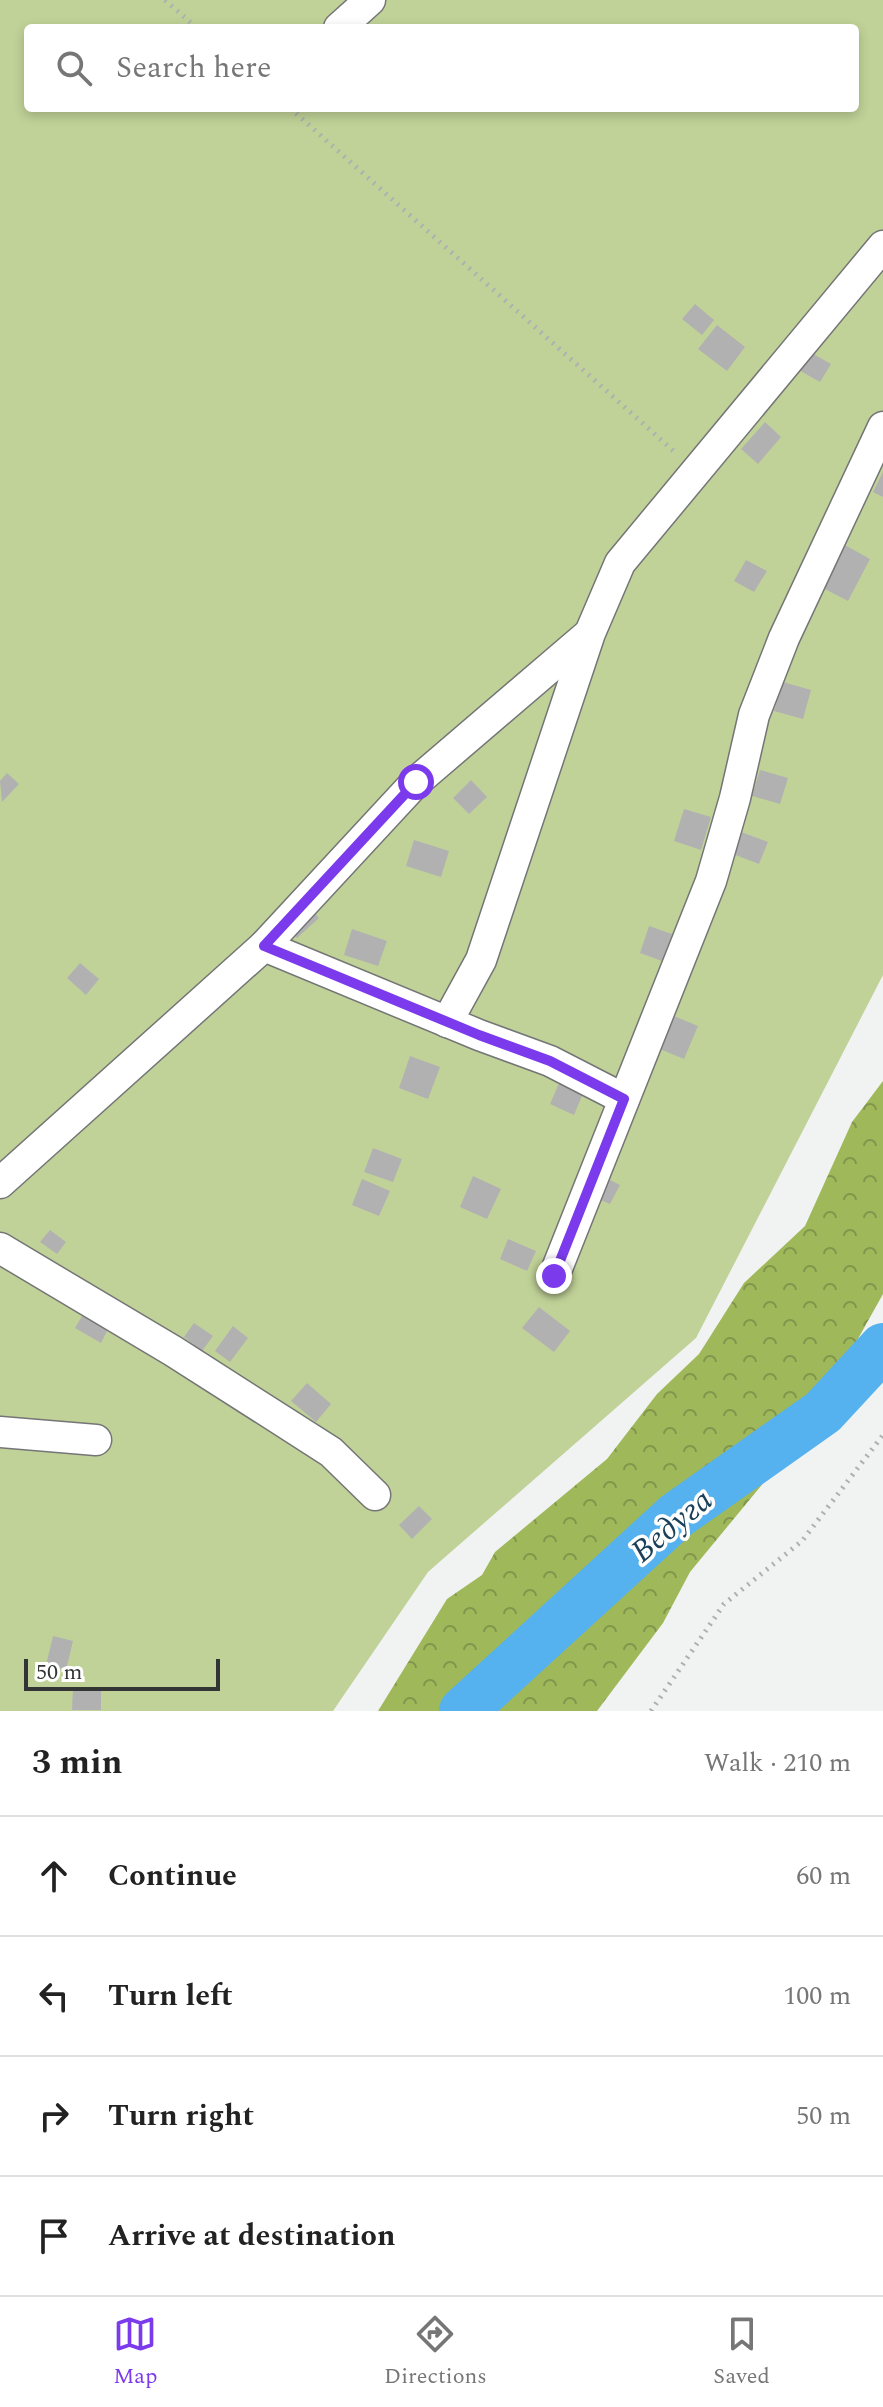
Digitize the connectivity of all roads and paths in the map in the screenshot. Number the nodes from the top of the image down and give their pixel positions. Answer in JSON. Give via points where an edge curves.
{"nodes":[{"id":1,"x":165,"y":0,"type":"edge"},
{"id":2,"x":370,"y":0,"type":"edge"},
{"id":3,"x":192,"y":24,"type":"edge"},
{"id":4,"x":343,"y":24,"type":"edge"},
{"id":5,"x":294,"y":112,"type":"edge"},
{"id":6,"x":883,"y":246,"type":"edge"},
{"id":7,"x":883,"y":427,"type":"edge"},
{"id":8,"x":696,"y":471,"type":"junction"},
{"id":9,"x":590,"y":633,"type":"junction"},
{"id":10,"x":264,"y":946,"type":"junction"},
{"id":11,"x":447,"y":1022,"type":"junction"},
{"id":12,"x":624,"y":1099,"type":"junction"},
{"id":13,"x":0,"y":1183,"type":"edge"},
{"id":14,"x":0,"y":1248,"type":"edge"},
{"id":15,"x":554,"y":1276,"type":"dead end"},
{"id":16,"x":0,"y":1432,"type":"edge"},
{"id":17,"x":883,"y":1435,"type":"edge"},
{"id":18,"x":96,"y":1440,"type":"dead end"},
{"id":19,"x":375,"y":1495,"type":"dead end"},
{"id":20,"x":651,"y":1711,"type":"edge"}],
"edges":[{"from":1,"to":3,"type":"path"},
{"from":2,"to":4,"type":"street"},
{"from":5,"to":8,"type":"path"},
{"from":6,"to":8,"type":"street"},
{"from":7,"to":12,"type":"street","via":[[784,638],[754,715],[711,881]]},
{"from":8,"to":9,"type":"street","via":[[620,563]]},
{"from":9,"to":10,"type":"street","via":[[416,782]]},
{"from":9,"to":11,"type":"street","via":[[481,960]]},
{"from":10,"to":11,"type":"street"},
{"from":10,"to":13,"type":"street"},
{"from":11,"to":12,"type":"street","via":[[550,1061]]},
{"from":12,"to":15,"type":"street"},
{"from":14,"to":19,"type":"street","via":[[331,1452]]},
{"from":16,"to":18,"type":"street"},
{"from":17,"to":20,"type":"path","via":[[802,1541],[724,1604]]}]}
